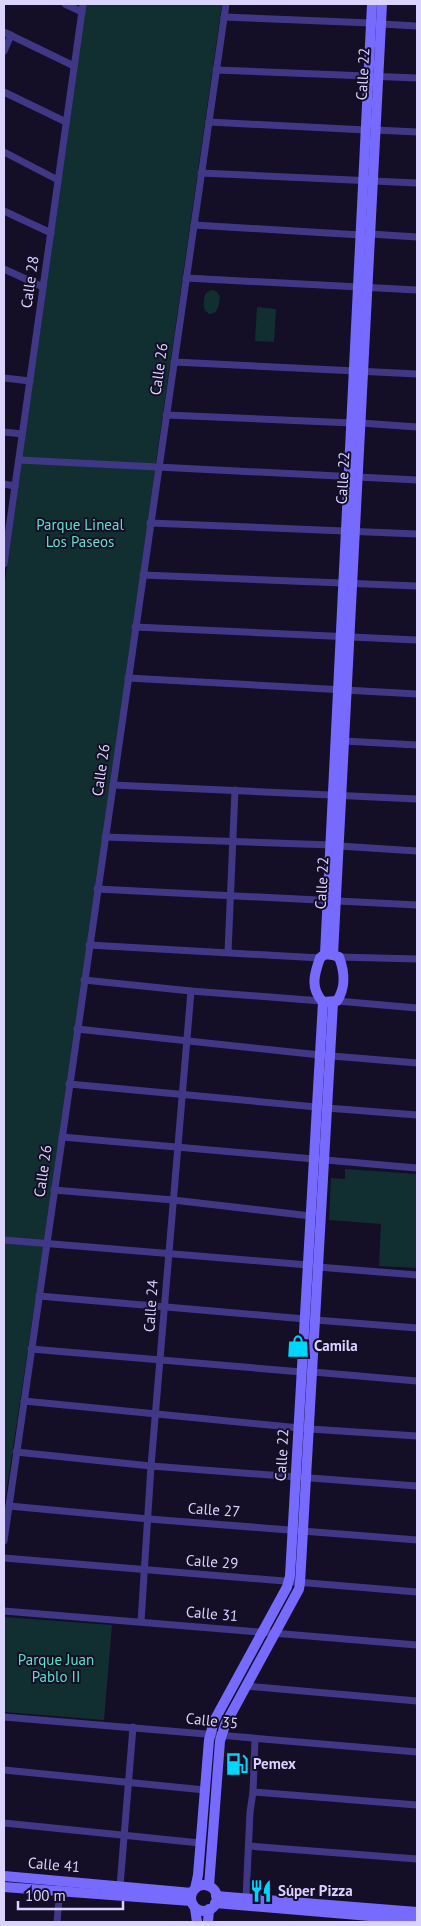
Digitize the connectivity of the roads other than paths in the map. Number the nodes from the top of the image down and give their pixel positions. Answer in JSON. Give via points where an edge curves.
{"nodes":[{"id":1,"x":65,"y":4,"type":"edge"},
{"id":2,"x":83,"y":4,"type":"edge"},
{"id":3,"x":226,"y":4,"type":"edge"},
{"id":4,"x":372,"y":4,"type":"edge"},
{"id":5,"x":382,"y":4,"type":"edge"},
{"id":6,"x":82,"y":12,"type":"junction"},
{"id":7,"x":224,"y":17,"type":"junction"},
{"id":8,"x":376,"y":24,"type":"junction"},
{"id":9,"x":417,"y":26,"type":"edge"},
{"id":10,"x":4,"y":32,"type":"edge"},
{"id":11,"x":11,"y":35,"type":"junction"},
{"id":12,"x":4,"y":51,"type":"edge"},
{"id":13,"x":74,"y":66,"type":"junction"},
{"id":14,"x":216,"y":70,"type":"junction"},
{"id":15,"x":374,"y":76,"type":"junction"},
{"id":16,"x":417,"y":78,"type":"edge"},
{"id":17,"x":4,"y":92,"type":"edge"},
{"id":18,"x":66,"y":122,"type":"junction"},
{"id":19,"x":209,"y":122,"type":"junction"},
{"id":20,"x":371,"y":130,"type":"junction"},
{"id":21,"x":417,"y":132,"type":"edge"},
{"id":22,"x":4,"y":152,"type":"edge"},
{"id":23,"x":201,"y":174,"type":"junction"},
{"id":24,"x":58,"y":180,"type":"junction"},
{"id":25,"x":368,"y":180,"type":"junction"},
{"id":26,"x":417,"y":183,"type":"edge"},
{"id":27,"x":4,"y":211,"type":"edge"},
{"id":28,"x":194,"y":225,"type":"junction"},
{"id":29,"x":51,"y":233,"type":"junction"},
{"id":30,"x":366,"y":235,"type":"junction"},
{"id":31,"x":417,"y":237,"type":"edge"},
{"id":32,"x":4,"y":268,"type":"edge"},
{"id":33,"x":186,"y":278,"type":"junction"},
{"id":34,"x":43,"y":287,"type":"junction"},
{"id":35,"x":363,"y":288,"type":"junction"},
{"id":36,"x":417,"y":290,"type":"edge"},
{"id":37,"x":174,"y":362,"type":"junction"},
{"id":38,"x":359,"y":371,"type":"junction"},
{"id":39,"x":417,"y":374,"type":"edge"},
{"id":40,"x":4,"y":378,"type":"edge"},
{"id":41,"x":30,"y":381,"type":"junction"},
{"id":42,"x":166,"y":415,"type":"junction"},
{"id":43,"x":356,"y":423,"type":"junction"},
{"id":44,"x":417,"y":427,"type":"edge"},
{"id":45,"x":4,"y":432,"type":"edge"},
{"id":46,"x":22,"y":434,"type":"junction"},
{"id":47,"x":18,"y":460,"type":"junction"},
{"id":48,"x":158,"y":468,"type":"junction"},
{"id":49,"x":353,"y":477,"type":"junction"},
{"id":50,"x":417,"y":480,"type":"edge"},
{"id":51,"x":4,"y":484,"type":"edge"},
{"id":52,"x":15,"y":486,"type":"junction"},
{"id":53,"x":150,"y":523,"type":"junction"},
{"id":54,"x":351,"y":530,"type":"junction"},
{"id":55,"x":417,"y":534,"type":"edge"},
{"id":56,"x":6,"y":538,"type":"edge"},
{"id":57,"x":4,"y":564,"type":"edge"},
{"id":58,"x":143,"y":575,"type":"junction"},
{"id":59,"x":348,"y":582,"type":"junction"},
{"id":60,"x":417,"y":586,"type":"edge"},
{"id":61,"x":135,"y":627,"type":"junction"},
{"id":62,"x":345,"y":636,"type":"junction"},
{"id":63,"x":417,"y":640,"type":"edge"},
{"id":64,"x":128,"y":678,"type":"junction"},
{"id":65,"x":343,"y":689,"type":"junction"},
{"id":66,"x":417,"y":694,"type":"edge"},
{"id":67,"x":344,"y":741,"type":"junction"},
{"id":68,"x":417,"y":745,"type":"edge"},
{"id":69,"x":112,"y":785,"type":"junction"},
{"id":70,"x":235,"y":790,"type":"junction"},
{"id":71,"x":337,"y":795,"type":"junction"},
{"id":72,"x":417,"y":799,"type":"edge"},
{"id":73,"x":105,"y":837,"type":"junction"},
{"id":74,"x":233,"y":842,"type":"junction"},
{"id":75,"x":335,"y":846,"type":"junction"},
{"id":76,"x":417,"y":851,"type":"edge"},
{"id":77,"x":98,"y":889,"type":"junction"},
{"id":78,"x":230,"y":896,"type":"junction"},
{"id":79,"x":332,"y":900,"type":"junction"},
{"id":80,"x":417,"y":905,"type":"edge"},
{"id":81,"x":89,"y":945,"type":"junction"},
{"id":82,"x":228,"y":952,"type":"junction"},
{"id":83,"x":329,"y":956,"type":"junction"},
{"id":84,"x":417,"y":960,"type":"edge"},
{"id":85,"x":84,"y":980,"type":"junction"},
{"id":86,"x":191,"y":991,"type":"junction"},
{"id":87,"x":329,"y":1002,"type":"junction"},
{"id":88,"x":417,"y":1008,"type":"edge"},
{"id":89,"x":77,"y":1029,"type":"junction"},
{"id":90,"x":187,"y":1041,"type":"junction"},
{"id":91,"x":325,"y":1056,"type":"junction"},
{"id":92,"x":417,"y":1062,"type":"edge"},
{"id":93,"x":70,"y":1084,"type":"junction"},
{"id":94,"x":183,"y":1094,"type":"junction"},
{"id":95,"x":322,"y":1108,"type":"junction"},
{"id":96,"x":417,"y":1115,"type":"edge"},
{"id":97,"x":62,"y":1137,"type":"junction"},
{"id":98,"x":178,"y":1147,"type":"junction"},
{"id":99,"x":319,"y":1159,"type":"junction"},
{"id":100,"x":417,"y":1168,"type":"edge"},
{"id":101,"x":54,"y":1190,"type":"junction"},
{"id":102,"x":173,"y":1200,"type":"junction"},
{"id":103,"x":311,"y":1216,"type":"junction"},
{"id":104,"x":4,"y":1240,"type":"edge"},
{"id":105,"x":46,"y":1244,"type":"junction"},
{"id":106,"x":168,"y":1254,"type":"junction"},
{"id":107,"x":313,"y":1266,"type":"junction"},
{"id":108,"x":417,"y":1275,"type":"edge"},
{"id":109,"x":39,"y":1296,"type":"junction"},
{"id":110,"x":165,"y":1308,"type":"junction"},
{"id":111,"x":310,"y":1319,"type":"junction"},
{"id":112,"x":417,"y":1328,"type":"edge"},
{"id":113,"x":31,"y":1349,"type":"junction"},
{"id":114,"x":160,"y":1360,"type":"junction"},
{"id":115,"x":302,"y":1372,"type":"junction"},
{"id":116,"x":313,"y":1372,"type":"junction"},
{"id":117,"x":417,"y":1380,"type":"edge"},
{"id":118,"x":24,"y":1401,"type":"junction"},
{"id":119,"x":156,"y":1414,"type":"junction"},
{"id":120,"x":299,"y":1427,"type":"junction"},
{"id":121,"x":310,"y":1429,"type":"junction"},
{"id":122,"x":417,"y":1436,"type":"edge"},
{"id":123,"x":16,"y":1452,"type":"junction"},
{"id":124,"x":152,"y":1466,"type":"junction"},
{"id":125,"x":296,"y":1477,"type":"junction"},
{"id":126,"x":307,"y":1477,"type":"junction"},
{"id":127,"x":417,"y":1486,"type":"edge"},
{"id":128,"x":9,"y":1506,"type":"junction"},
{"id":129,"x":148,"y":1519,"type":"junction"},
{"id":130,"x":293,"y":1530,"type":"junction"},
{"id":131,"x":304,"y":1530,"type":"junction"},
{"id":132,"x":417,"y":1540,"type":"edge"},
{"id":133,"x":4,"y":1541,"type":"edge"},
{"id":134,"x":4,"y":1558,"type":"edge"},
{"id":135,"x":146,"y":1571,"type":"junction"},
{"id":136,"x":288,"y":1582,"type":"junction"},
{"id":137,"x":300,"y":1583,"type":"junction"},
{"id":138,"x":417,"y":1592,"type":"edge"},
{"id":139,"x":4,"y":1611,"type":"edge"},
{"id":140,"x":141,"y":1622,"type":"junction"},
{"id":141,"x":262,"y":1632,"type":"junction"},
{"id":142,"x":275,"y":1634,"type":"junction"},
{"id":143,"x":417,"y":1645,"type":"edge"},
{"id":144,"x":246,"y":1686,"type":"junction"},
{"id":145,"x":417,"y":1701,"type":"edge"},
{"id":146,"x":4,"y":1717,"type":"edge"},
{"id":147,"x":133,"y":1727,"type":"junction"},
{"id":148,"x":210,"y":1734,"type":"junction"},
{"id":149,"x":222,"y":1736,"type":"junction"},
{"id":150,"x":254,"y":1739,"type":"junction"},
{"id":151,"x":417,"y":1752,"type":"edge"},
{"id":152,"x":4,"y":1770,"type":"edge"},
{"id":153,"x":129,"y":1782,"type":"junction"},
{"id":154,"x":205,"y":1790,"type":"junction"},
{"id":155,"x":253,"y":1792,"type":"junction"},
{"id":156,"x":417,"y":1805,"type":"edge"},
{"id":157,"x":4,"y":1823,"type":"edge"},
{"id":158,"x":124,"y":1835,"type":"junction"},
{"id":159,"x":200,"y":1842,"type":"junction"},
{"id":160,"x":249,"y":1846,"type":"junction"},
{"id":161,"x":417,"y":1858,"type":"edge"},
{"id":162,"x":4,"y":1876,"type":"edge"},
{"id":163,"x":60,"y":1886,"type":"junction"},
{"id":164,"x":120,"y":1886,"type":"junction"},
{"id":165,"x":209,"y":1886,"type":"junction"},
{"id":166,"x":4,"y":1887,"type":"edge"},
{"id":167,"x":193,"y":1898,"type":"junction"},
{"id":168,"x":246,"y":1898,"type":"junction"},
{"id":169,"x":214,"y":1903,"type":"junction"},
{"id":170,"x":417,"y":1912,"type":"edge"},
{"id":171,"x":417,"y":1920,"type":"edge"},
{"id":172,"x":57,"y":1922,"type":"edge"},
{"id":173,"x":197,"y":1922,"type":"edge"},
{"id":174,"x":208,"y":1922,"type":"edge"}],
"edges":[{"from":1,"to":6,"type":"street"},
{"from":2,"to":6,"type":"street","name":"Calle 28"},
{"from":3,"to":7,"type":"street","name":"Calle 26"},
{"from":4,"to":8,"type":"street","name":"Calle 22"},
{"from":5,"to":8,"type":"street","name":"Calle 22"},
{"from":6,"to":13,"type":"street","name":"Calle 28"},
{"from":7,"to":8,"type":"street"},
{"from":7,"to":14,"type":"street","name":"Calle 26"},
{"from":8,"to":9,"type":"street"},
{"from":8,"to":15,"type":"street","name":"Calle 22"},
{"from":10,"to":11,"type":"street"},
{"from":11,"to":12,"type":"street"},
{"from":11,"to":13,"type":"street"},
{"from":13,"to":18,"type":"street","name":"Calle 28"},
{"from":14,"to":15,"type":"street"},
{"from":14,"to":19,"type":"street","name":"Calle 26"},
{"from":15,"to":16,"type":"street"},
{"from":15,"to":20,"type":"street","name":"Calle 22"},
{"from":17,"to":18,"type":"street"},
{"from":18,"to":24,"type":"street","name":"Calle 28"},
{"from":19,"to":20,"type":"street"},
{"from":19,"to":23,"type":"street","name":"Calle 26"},
{"from":20,"to":21,"type":"street"},
{"from":20,"to":25,"type":"street","name":"Calle 22"},
{"from":22,"to":24,"type":"street"},
{"from":23,"to":25,"type":"street"},
{"from":23,"to":28,"type":"street","name":"Calle 26"},
{"from":24,"to":29,"type":"street","name":"Calle 28"},
{"from":25,"to":26,"type":"street"},
{"from":25,"to":30,"type":"street","name":"Calle 22"},
{"from":27,"to":29,"type":"street"},
{"from":28,"to":30,"type":"street"},
{"from":28,"to":33,"type":"street","name":"Calle 26"},
{"from":29,"to":34,"type":"street","name":"Calle 28"},
{"from":30,"to":31,"type":"street"},
{"from":30,"to":35,"type":"street","name":"Calle 22"},
{"from":32,"to":34,"type":"street"},
{"from":33,"to":35,"type":"street"},
{"from":33,"to":37,"type":"street","name":"Calle 26"},
{"from":34,"to":41,"type":"street","name":"Calle 28"},
{"from":35,"to":36,"type":"street"},
{"from":35,"to":38,"type":"street","name":"Calle 22"},
{"from":37,"to":38,"type":"street"},
{"from":37,"to":42,"type":"street","name":"Calle 26"},
{"from":38,"to":39,"type":"street"},
{"from":38,"to":43,"type":"street","name":"Calle 22"},
{"from":40,"to":41,"type":"street"},
{"from":41,"to":46,"type":"street","name":"Calle 28"},
{"from":42,"to":43,"type":"street"},
{"from":42,"to":48,"type":"street","name":"Calle 26"},
{"from":43,"to":44,"type":"street"},
{"from":43,"to":49,"type":"street","name":"Calle 22"},
{"from":45,"to":46,"type":"street"},
{"from":46,"to":47,"type":"street","name":"Calle 28"},
{"from":47,"to":48,"type":"street"},
{"from":47,"to":52,"type":"street","name":"Calle 28"},
{"from":48,"to":49,"type":"street"},
{"from":48,"to":53,"type":"street","name":"Calle 26"},
{"from":49,"to":50,"type":"street"},
{"from":49,"to":54,"type":"street","name":"Calle 22"},
{"from":51,"to":52,"type":"street"},
{"from":52,"to":56,"type":"street","name":"Calle 28"},
{"from":53,"to":54,"type":"street"},
{"from":53,"to":58,"type":"street","name":"Calle 26"},
{"from":54,"to":55,"type":"street"},
{"from":54,"to":59,"type":"street","name":"Calle 22"},
{"from":56,"to":57,"type":"street","name":"Calle 28"},
{"from":58,"to":59,"type":"street"},
{"from":58,"to":61,"type":"street","name":"Calle 26"},
{"from":59,"to":60,"type":"street"},
{"from":59,"to":62,"type":"street","name":"Calle 22"},
{"from":61,"to":62,"type":"street"},
{"from":61,"to":64,"type":"street","name":"Calle 26"},
{"from":62,"to":63,"type":"street"},
{"from":62,"to":65,"type":"street","name":"Calle 22"},
{"from":64,"to":65,"type":"street"},
{"from":64,"to":69,"type":"street","name":"Calle 26"},
{"from":65,"to":66,"type":"street"},
{"from":65,"to":67,"type":"street","name":"Calle 22"},
{"from":65,"to":71,"type":"street","name":"Calle 22"},
{"from":67,"to":68,"type":"street"},
{"from":67,"to":71,"type":"street","name":"Calle 22"},
{"from":69,"to":70,"type":"street"},
{"from":69,"to":73,"type":"street","name":"Calle 26"},
{"from":70,"to":71,"type":"street"},
{"from":70,"to":74,"type":"street"},
{"from":71,"to":72,"type":"street"},
{"from":71,"to":75,"type":"street","name":"Calle 22"},
{"from":73,"to":74,"type":"street"},
{"from":73,"to":77,"type":"street","name":"Calle 26"},
{"from":74,"to":75,"type":"street"},
{"from":74,"to":78,"type":"street"},
{"from":75,"to":76,"type":"street"},
{"from":75,"to":79,"type":"street","name":"Calle 22"},
{"from":77,"to":78,"type":"street"},
{"from":77,"to":81,"type":"street","name":"Calle 26"},
{"from":78,"to":79,"type":"street"},
{"from":78,"to":82,"type":"street"},
{"from":79,"to":80,"type":"street"},
{"from":79,"to":83,"type":"street","name":"Calle 22"},
{"from":81,"to":82,"type":"street"},
{"from":81,"to":85,"type":"street","name":"Calle 26"},
{"from":82,"to":83,"type":"street"},
{"from":83,"to":84,"type":"street"},
{"from":83,"to":87,"type":"street","via":[[344,979],[341,994]]},
{"from":83,"to":87,"type":"street","via":[[313,980],[314,988]]},
{"from":85,"to":86,"type":"street"},
{"from":85,"to":89,"type":"street","name":"Calle 26"},
{"from":86,"to":87,"type":"street"},
{"from":86,"to":90,"type":"street","name":"Calle 24"},
{"from":87,"to":88,"type":"street"},
{"from":87,"to":91,"type":"street","name":"Calle 22"},
{"from":89,"to":90,"type":"street"},
{"from":89,"to":93,"type":"street","name":"Calle 26"},
{"from":90,"to":91,"type":"street"},
{"from":90,"to":94,"type":"street","name":"Calle 24"},
{"from":91,"to":92,"type":"street"},
{"from":91,"to":95,"type":"street","name":"Calle 22"},
{"from":93,"to":94,"type":"street"},
{"from":93,"to":97,"type":"street","name":"Calle 26"},
{"from":94,"to":95,"type":"street"},
{"from":94,"to":98,"type":"street","name":"Calle 24"},
{"from":95,"to":96,"type":"street"},
{"from":95,"to":99,"type":"street","name":"Calle 22"},
{"from":97,"to":98,"type":"street"},
{"from":97,"to":101,"type":"street","name":"Calle 26"},
{"from":98,"to":99,"type":"street"},
{"from":98,"to":102,"type":"street","name":"Calle 24"},
{"from":99,"to":100,"type":"street"},
{"from":99,"to":103,"type":"street","name":"Calle 22"},
{"from":99,"to":107,"type":"street","name":"Calle 22"},
{"from":101,"to":102,"type":"street"},
{"from":101,"to":105,"type":"street","name":"Calle 26"},
{"from":102,"to":103,"type":"street"},
{"from":102,"to":106,"type":"street","name":"Calle 24"},
{"from":103,"to":107,"type":"street","name":"Calle 22"},
{"from":104,"to":105,"type":"street"},
{"from":105,"to":106,"type":"street"},
{"from":105,"to":109,"type":"street","name":"Calle 26"},
{"from":106,"to":107,"type":"street"},
{"from":106,"to":110,"type":"street","name":"Calle 24"},
{"from":107,"to":108,"type":"street"},
{"from":107,"to":111,"type":"street","name":"Calle 22"},
{"from":109,"to":110,"type":"street"},
{"from":109,"to":113,"type":"street","name":"Calle 26"},
{"from":110,"to":111,"type":"street"},
{"from":110,"to":114,"type":"street","name":"Calle 24"},
{"from":111,"to":112,"type":"street"},
{"from":111,"to":115,"type":"street","name":"Calle 22"},
{"from":111,"to":116,"type":"street","name":"Calle 22"},
{"from":113,"to":114,"type":"street"},
{"from":113,"to":118,"type":"street","name":"Calle 26"},
{"from":114,"to":115,"type":"street"},
{"from":114,"to":119,"type":"street","name":"Calle 24"},
{"from":115,"to":120,"type":"street","name":"Calle 22"},
{"from":116,"to":117,"type":"street"},
{"from":116,"to":121,"type":"street","name":"Calle 22"},
{"from":118,"to":119,"type":"street"},
{"from":118,"to":123,"type":"street","name":"Calle 26"},
{"from":119,"to":120,"type":"street"},
{"from":119,"to":124,"type":"street","name":"Calle 24"},
{"from":120,"to":121,"type":"street"},
{"from":120,"to":125,"type":"street","name":"Calle 22"},
{"from":121,"to":122,"type":"street"},
{"from":121,"to":126,"type":"street","name":"Calle 22"},
{"from":123,"to":124,"type":"street"},
{"from":123,"to":128,"type":"street","name":"Calle 26"},
{"from":124,"to":125,"type":"street"},
{"from":124,"to":129,"type":"street","name":"Calle 24"},
{"from":125,"to":126,"type":"street"},
{"from":125,"to":130,"type":"street","name":"Calle 22"},
{"from":126,"to":127,"type":"street"},
{"from":126,"to":131,"type":"street","name":"Calle 22"},
{"from":128,"to":129,"type":"street","name":"Calle 27"},
{"from":128,"to":133,"type":"street","name":"Calle 26"},
{"from":129,"to":130,"type":"street","name":"Calle 27"},
{"from":129,"to":135,"type":"street","name":"Calle 24"},
{"from":130,"to":131,"type":"street","name":"Calle 27"},
{"from":130,"to":136,"type":"street","name":"Calle 22"},
{"from":131,"to":132,"type":"street","name":"Calle 27"},
{"from":131,"to":137,"type":"street","name":"Calle 22"},
{"from":134,"to":135,"type":"street","name":"Calle 29"},
{"from":135,"to":136,"type":"street","name":"Calle 29"},
{"from":135,"to":140,"type":"street","name":"Calle 24"},
{"from":136,"to":137,"type":"street","name":"Calle 29"},
{"from":136,"to":141,"type":"street","name":"Calle 22"},
{"from":137,"to":138,"type":"street","name":"Calle 29"},
{"from":137,"to":142,"type":"street","name":"Calle 22"},
{"from":139,"to":140,"type":"street","name":"Calle 31"},
{"from":140,"to":141,"type":"street","name":"Calle 31"},
{"from":141,"to":142,"type":"street","name":"Calle 31"},
{"from":141,"to":148,"type":"street","name":"Calle 22"},
{"from":142,"to":143,"type":"street","name":"Calle 31"},
{"from":142,"to":144,"type":"street","name":"Calle 22"},
{"from":144,"to":145,"type":"street"},
{"from":144,"to":149,"type":"street","name":"Calle 22"},
{"from":146,"to":147,"type":"street","name":"Calle 35"},
{"from":147,"to":148,"type":"street","name":"Calle 35"},
{"from":147,"to":153,"type":"street"},
{"from":148,"to":149,"type":"street","name":"Calle 35"},
{"from":148,"to":154,"type":"street","name":"Calle 22"},
{"from":149,"to":150,"type":"street","name":"Calle 35"},
{"from":149,"to":165,"type":"street","name":"Calle 22"},
{"from":150,"to":151,"type":"street","name":"Calle 35"},
{"from":150,"to":155,"type":"street"},
{"from":152,"to":153,"type":"street"},
{"from":153,"to":154,"type":"street"},
{"from":153,"to":158,"type":"street"},
{"from":154,"to":159,"type":"street","name":"Calle 22"},
{"from":155,"to":156,"type":"street"},
{"from":155,"to":160,"type":"street"},
{"from":157,"to":158,"type":"street"},
{"from":158,"to":159,"type":"street"},
{"from":158,"to":164,"type":"street"},
{"from":159,"to":167,"type":"street","name":"Calle 22"},
{"from":160,"to":161,"type":"street"},
{"from":160,"to":168,"type":"street"},
{"from":162,"to":163,"type":"street","name":"Calle 41"},
{"from":163,"to":164,"type":"street","name":"Calle 41"},
{"from":163,"to":166,"type":"street","name":"Calle 41"},
{"from":163,"to":167,"type":"street","name":"Calle 41"},
{"from":163,"to":172,"type":"street"},
{"from":164,"to":167,"type":"street","name":"Calle 41"},
{"from":165,"to":167,"type":"street","via":[[201,1886]]},
{"from":165,"to":169,"type":"street"},
{"from":167,"to":169,"type":"street","via":[[203,1910]]},
{"from":167,"to":173,"type":"street","name":"Calle 22"},
{"from":168,"to":169,"type":"street"},
{"from":168,"to":170,"type":"street"},
{"from":169,"to":171,"type":"street"},
{"from":169,"to":174,"type":"street"}]}
